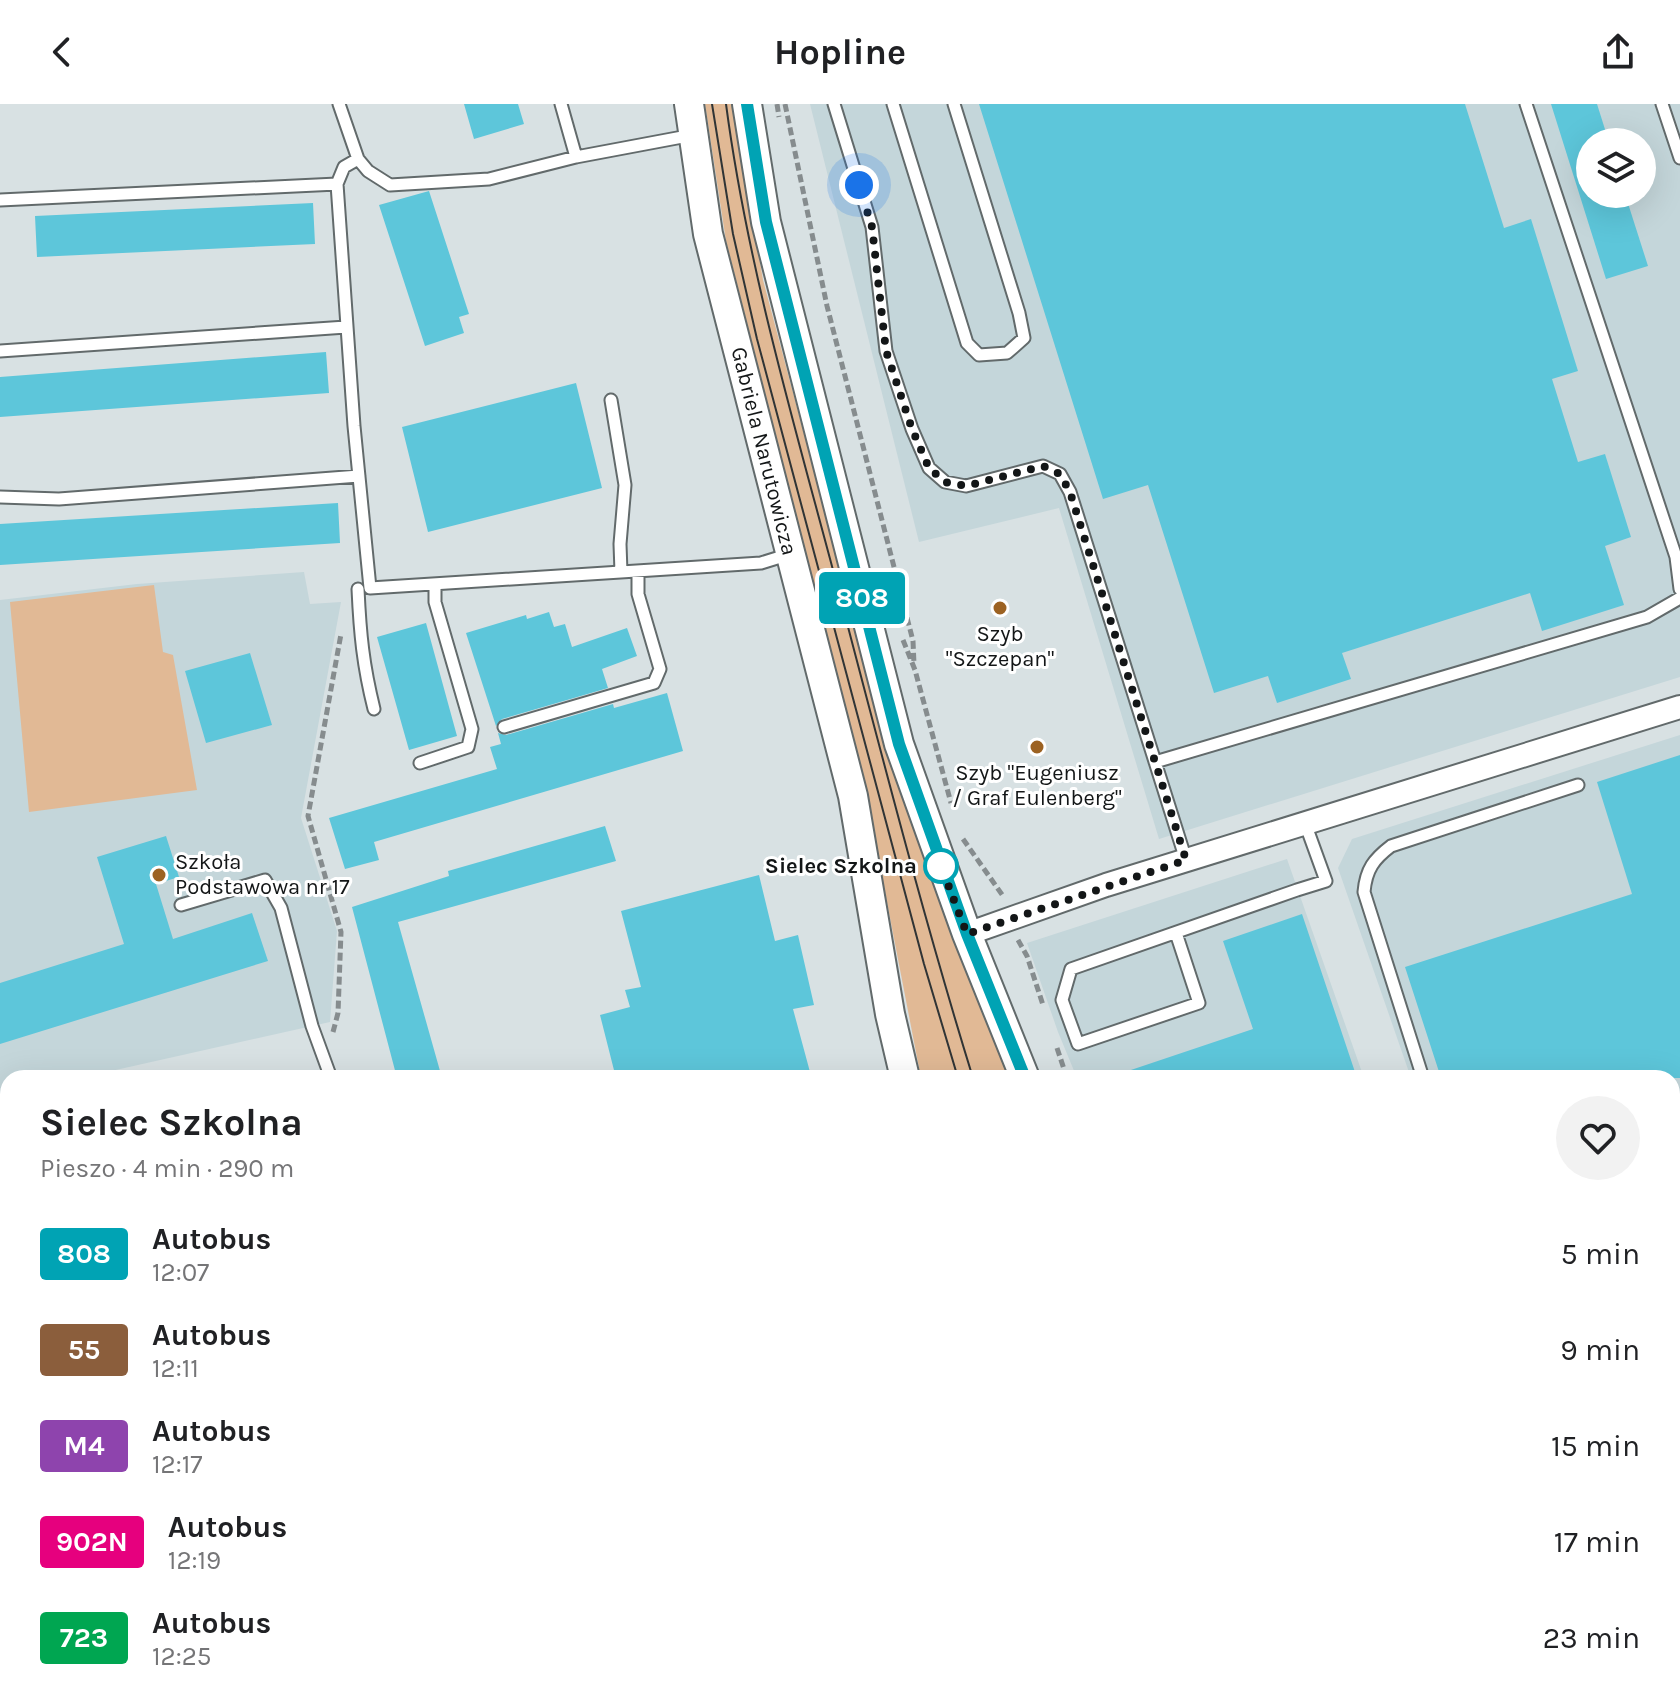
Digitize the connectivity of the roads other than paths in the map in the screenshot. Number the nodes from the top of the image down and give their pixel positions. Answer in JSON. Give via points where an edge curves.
{"nodes":[{"id":1,"x":339,"y":104,"type":"edge"},
{"id":2,"x":561,"y":104,"type":"edge"},
{"id":3,"x":689,"y":104,"type":"edge"},
{"id":4,"x":747,"y":104,"type":"edge"},
{"id":5,"x":834,"y":104,"type":"edge"},
{"id":6,"x":893,"y":104,"type":"edge"},
{"id":7,"x":954,"y":104,"type":"edge"},
{"id":8,"x":1526,"y":104,"type":"edge"},
{"id":9,"x":1662,"y":104,"type":"edge"},
{"id":10,"x":693,"y":135,"type":"junction"},
{"id":11,"x":576,"y":157,"type":"junction"},
{"id":12,"x":1680,"y":158,"type":"edge"},
{"id":13,"x":358,"y":159,"type":"junction"},
{"id":14,"x":337,"y":184,"type":"junction"},
{"id":15,"x":0,"y":200,"type":"edge"},
{"id":16,"x":346,"y":327,"type":"junction"},
{"id":17,"x":0,"y":351,"type":"edge"},
{"id":18,"x":611,"y":400,"type":"dead end"},
{"id":19,"x":359,"y":476,"type":"junction"},
{"id":20,"x":0,"y":497,"type":"edge"},
{"id":21,"x":790,"y":554,"type":"junction"},
{"id":22,"x":638,"y":571,"type":"junction"},
{"id":23,"x":621,"y":572,"type":"junction"},
{"id":24,"x":435,"y":585,"type":"junction"},
{"id":25,"x":358,"y":589,"type":"dead end"},
{"id":26,"x":1680,"y":589,"type":"edge"},
{"id":27,"x":1680,"y":598,"type":"edge"},
{"id":28,"x":1680,"y":707,"type":"edge"},
{"id":29,"x":374,"y":709,"type":"dead end"},
{"id":30,"x":504,"y":727,"type":"dead end"},
{"id":31,"x":1155,"y":762,"type":"junction"},
{"id":32,"x":420,"y":763,"type":"dead end"},
{"id":33,"x":1578,"y":785,"type":"dead end"},
{"id":34,"x":1305,"y":823,"type":"junction"},
{"id":35,"x":1186,"y":860,"type":"junction"},
{"id":36,"x":181,"y":905,"type":"dead end"},
{"id":37,"x":1176,"y":933,"type":"junction"},
{"id":38,"x":967,"y":934,"type":"junction"},
{"id":39,"x":329,"y":1070,"type":"edge"},
{"id":40,"x":903,"y":1070,"type":"edge"},
{"id":41,"x":1022,"y":1070,"type":"edge"},
{"id":42,"x":1420,"y":1070,"type":"edge"}],
"edges":[{"from":1,"to":13,"type":"lane"},
{"from":2,"to":11,"type":"lane"},
{"from":3,"to":10,"type":"street","name":"Gabriela Narutowicza"},
{"from":4,"to":38,"type":"street","via":[[766,222],[899,744]]},
{"from":5,"to":31,"type":"lane","via":[[872,227],[886,351],[929,468],[945,482],[966,486],[1043,466],[1060,474]]},
{"from":6,"to":7,"type":"lane","via":[[967,343],[979,355],[1007,353],[1024,338],[1019,313]]},
{"from":8,"to":26,"type":"lane","via":[[1676,557]]},
{"from":9,"to":12,"type":"lane"},
{"from":10,"to":11,"type":"lane"},
{"from":10,"to":21,"type":"street","name":"Gabriela Narutowicza","via":[[708,234]]},
{"from":11,"to":13,"type":"lane","via":[[489,179],[390,185]]},
{"from":13,"to":14,"type":"lane","via":[[344,167]]},
{"from":14,"to":15,"type":"lane"},
{"from":14,"to":16,"type":"lane"},
{"from":16,"to":17,"type":"lane"},
{"from":16,"to":19,"type":"lane"},
{"from":18,"to":23,"type":"lane","via":[[625,485]]},
{"from":19,"to":20,"type":"lane","via":[[59,499]]},
{"from":19,"to":24,"type":"lane","via":[[370,588]]},
{"from":21,"to":22,"type":"lane","via":[[761,563]]},
{"from":21,"to":40,"type":"street","name":"Gabriela Narutowicza","via":[[853,796]]},
{"from":22,"to":23,"type":"lane"},
{"from":22,"to":30,"type":"lane","via":[[638,594],[660,669],[654,683]]},
{"from":23,"to":24,"type":"lane"},
{"from":24,"to":32,"type":"lane","via":[[435,602],[472,729],[468,747]]},
{"from":25,"to":29,"type":"lane","via":[[359,638]]},
{"from":27,"to":31,"type":"lane","via":[[1647,617]]},
{"from":28,"to":34,"type":"street"},
{"from":31,"to":35,"type":"lane"},
{"from":33,"to":42,"type":"lane","via":[[1391,846],[1366,875],[1364,892]]},
{"from":34,"to":35,"type":"street"},
{"from":34,"to":37,"type":"lane","via":[[1326,881]]},
{"from":35,"to":38,"type":"street","via":[[1014,928]]},
{"from":36,"to":39,"type":"lane","via":[[265,880],[281,908]]},
{"from":37,"to":37,"type":"lane","via":[[1071,969],[1062,1000],[1078,1044],[1199,1003]]},
{"from":38,"to":41,"type":"street"}]}
